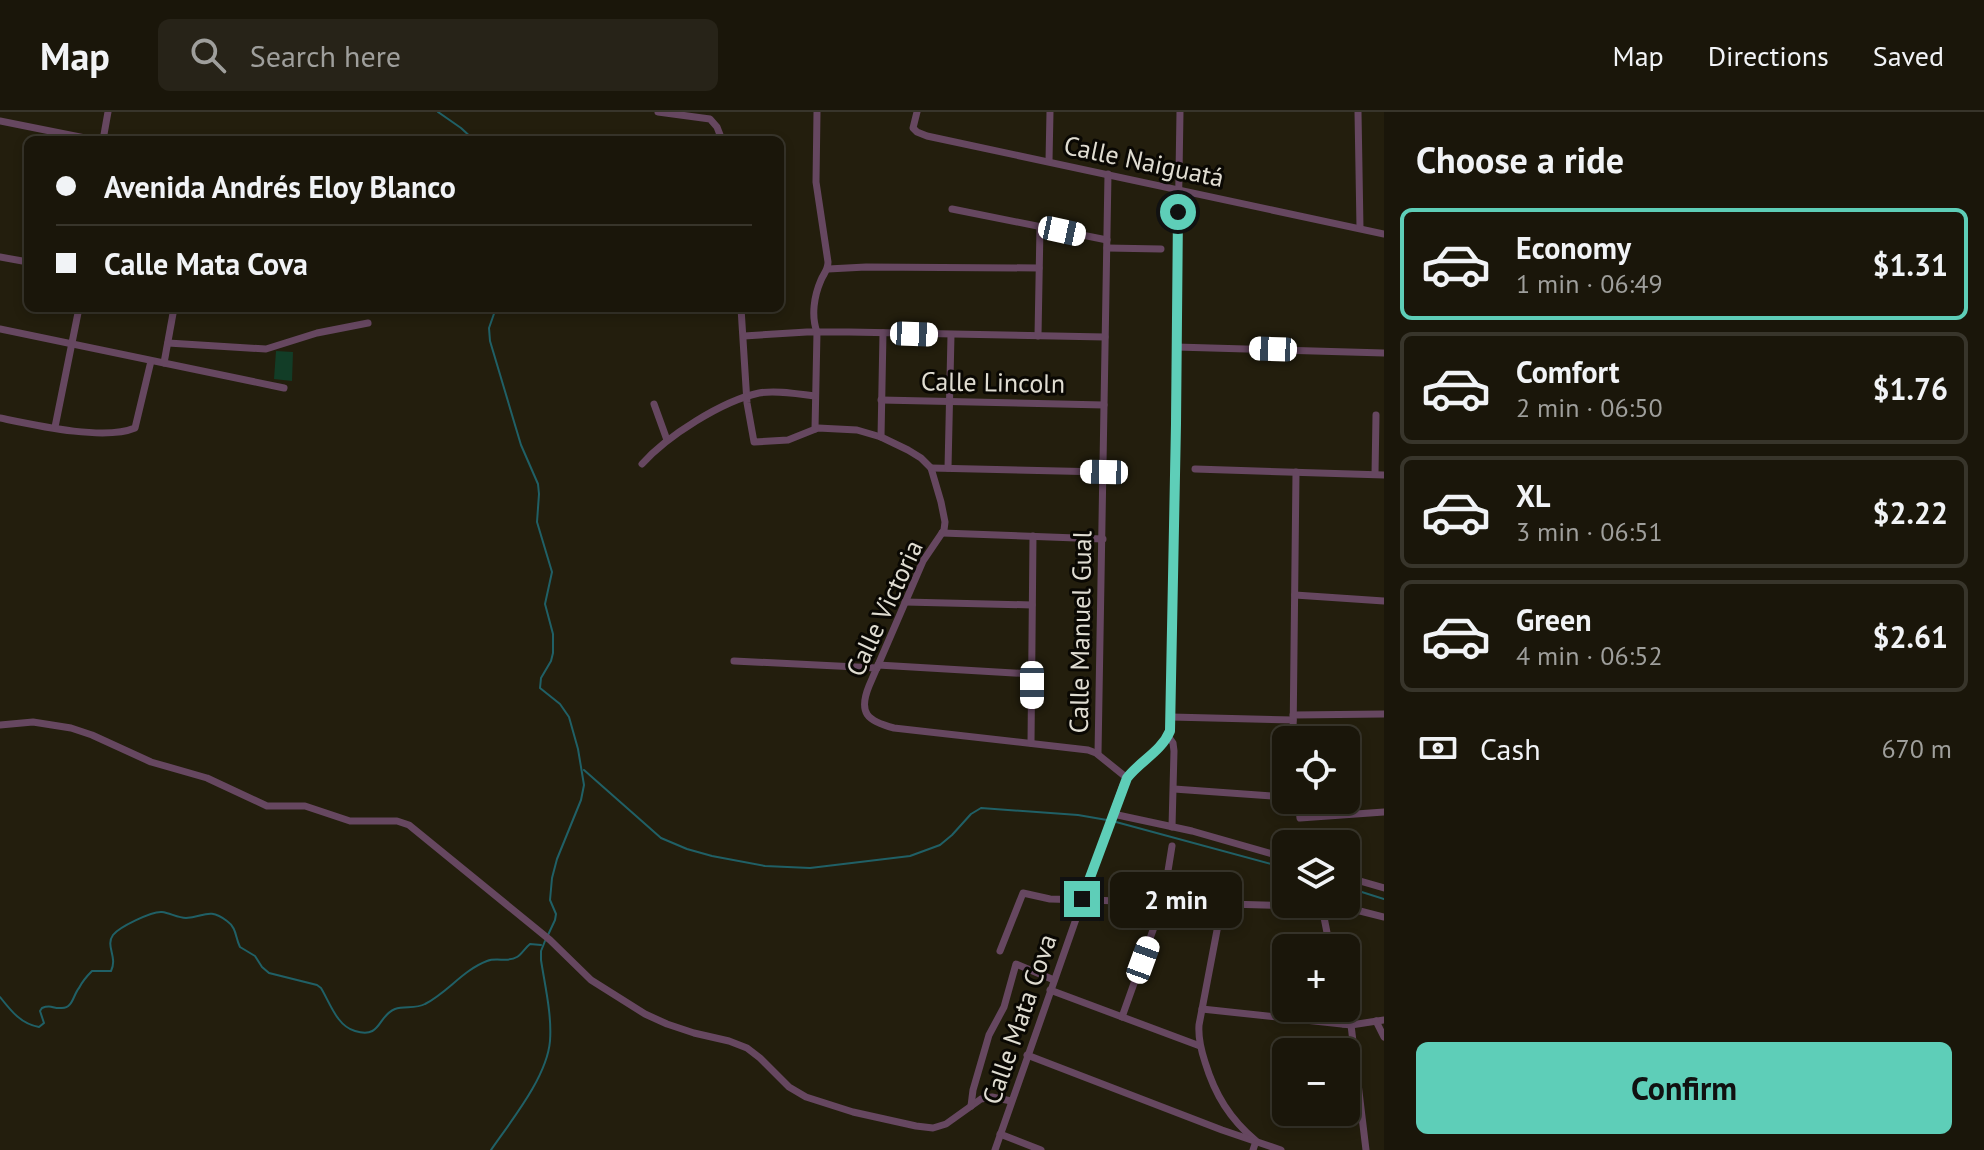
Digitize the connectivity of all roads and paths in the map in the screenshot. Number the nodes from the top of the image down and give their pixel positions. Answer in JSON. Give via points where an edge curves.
{"nodes":[{"id":1,"x":108,"y":112,"type":"edge"},
{"id":2,"x":658,"y":112,"type":"edge"},
{"id":3,"x":817,"y":112,"type":"edge"},
{"id":4,"x":917,"y":112,"type":"edge"},
{"id":5,"x":1050,"y":112,"type":"edge"},
{"id":6,"x":1180,"y":112,"type":"edge"},
{"id":7,"x":1358,"y":112,"type":"edge"},
{"id":8,"x":713,"y":116,"type":"edge"},
{"id":9,"x":0,"y":121,"type":"edge"},
{"id":10,"x":75,"y":136,"type":"edge"},
{"id":11,"x":104,"y":136,"type":"edge"},
{"id":12,"x":720,"y":136,"type":"edge"},
{"id":13,"x":1049,"y":161,"type":"junction"},
{"id":14,"x":1108,"y":174,"type":"junction"},
{"id":15,"x":1178,"y":189,"type":"junction"},
{"id":16,"x":952,"y":209,"type":"dead end"},
{"id":17,"x":1040,"y":227,"type":"junction"},
{"id":18,"x":1360,"y":228,"type":"junction"},
{"id":19,"x":1384,"y":234,"type":"edge"},
{"id":20,"x":1107,"y":244,"type":"junction"},
{"id":21,"x":1161,"y":249,"type":"dead end"},
{"id":22,"x":0,"y":257,"type":"edge"},
{"id":23,"x":24,"y":261,"type":"edge"},
{"id":24,"x":1039,"y":268,"type":"junction"},
{"id":25,"x":828,"y":269,"type":"junction"},
{"id":26,"x":78,"y":312,"type":"edge"},
{"id":27,"x":173,"y":312,"type":"edge"},
{"id":28,"x":741,"y":312,"type":"edge"},
{"id":29,"x":368,"y":323,"type":"dead end"},
{"id":30,"x":0,"y":329,"type":"edge"},
{"id":31,"x":817,"y":332,"type":"junction"},
{"id":32,"x":883,"y":333,"type":"junction"},
{"id":33,"x":951,"y":335,"type":"junction"},
{"id":34,"x":744,"y":336,"type":"junction"},
{"id":35,"x":1038,"y":336,"type":"junction"},
{"id":36,"x":1105,"y":337,"type":"junction"},
{"id":37,"x":73,"y":343,"type":"junction"},
{"id":38,"x":168,"y":343,"type":"junction"},
{"id":39,"x":1176,"y":347,"type":"junction"},
{"id":40,"x":1384,"y":353,"type":"edge"},
{"id":41,"x":151,"y":361,"type":"junction"},
{"id":42,"x":164,"y":363,"type":"junction"},
{"id":43,"x":284,"y":388,"type":"dead end"},
{"id":44,"x":815,"y":396,"type":"junction"},
{"id":45,"x":746,"y":397,"type":"junction"},
{"id":46,"x":881,"y":400,"type":"junction"},
{"id":47,"x":949,"y":401,"type":"junction"},
{"id":48,"x":654,"y":404,"type":"dead end"},
{"id":49,"x":1104,"y":405,"type":"junction"},
{"id":50,"x":1376,"y":415,"type":"dead end"},
{"id":51,"x":0,"y":418,"type":"edge"},
{"id":52,"x":55,"y":427,"type":"junction"},
{"id":53,"x":815,"y":429,"type":"junction"},
{"id":54,"x":881,"y":437,"type":"junction"},
{"id":55,"x":667,"y":440,"type":"junction"},
{"id":56,"x":642,"y":464,"type":"dead end"},
{"id":57,"x":931,"y":468,"type":"junction"},
{"id":58,"x":948,"y":468,"type":"junction"},
{"id":59,"x":1175,"y":468,"type":"junction"},
{"id":60,"x":1186,"y":469,"type":"dead end"},
{"id":61,"x":1195,"y":469,"type":"dead end"},
{"id":62,"x":1104,"y":472,"type":"junction"},
{"id":63,"x":1296,"y":472,"type":"junction"},
{"id":64,"x":1380,"y":474,"type":"edge"},
{"id":65,"x":942,"y":533,"type":"junction"},
{"id":66,"x":1033,"y":536,"type":"junction"},
{"id":67,"x":1103,"y":539,"type":"junction"},
{"id":68,"x":1295,"y":595,"type":"junction"},
{"id":69,"x":1384,"y":601,"type":"edge"},
{"id":70,"x":905,"y":602,"type":"junction"},
{"id":71,"x":1032,"y":605,"type":"junction"},
{"id":72,"x":734,"y":661,"type":"dead end"},
{"id":73,"x":877,"y":667,"type":"junction"},
{"id":74,"x":1032,"y":674,"type":"junction"},
{"id":75,"x":1384,"y":714,"type":"edge"},
{"id":76,"x":1171,"y":717,"type":"junction"},
{"id":77,"x":1293,"y":718,"type":"junction"},
{"id":78,"x":0,"y":725,"type":"edge"},
{"id":79,"x":1293,"y":726,"type":"edge"},
{"id":80,"x":1168,"y":736,"type":"junction"},
{"id":81,"x":1031,"y":743,"type":"junction"},
{"id":82,"x":1098,"y":754,"type":"junction"},
{"id":83,"x":1127,"y":778,"type":"junction"},
{"id":84,"x":1174,"y":789,"type":"junction"},
{"id":85,"x":1272,"y":796,"type":"edge"},
{"id":86,"x":1384,"y":812,"type":"edge"},
{"id":87,"x":1113,"y":814,"type":"junction"},
{"id":88,"x":1300,"y":814,"type":"edge"},
{"id":89,"x":1356,"y":814,"type":"edge"},
{"id":90,"x":1360,"y":814,"type":"edge"},
{"id":91,"x":1172,"y":827,"type":"junction"},
{"id":92,"x":1172,"y":846,"type":"dead end"},
{"id":93,"x":1272,"y":854,"type":"edge"},
{"id":94,"x":1360,"y":881,"type":"edge"},
{"id":95,"x":1384,"y":888,"type":"edge"},
{"id":96,"x":1082,"y":899,"type":"junction"},
{"id":97,"x":1163,"y":902,"type":"junction"},
{"id":98,"x":1222,"y":904,"type":"junction"},
{"id":99,"x":1272,"y":906,"type":"edge"},
{"id":100,"x":1360,"y":911,"type":"edge"},
{"id":101,"x":1384,"y":917,"type":"edge"},
{"id":102,"x":1000,"y":951,"type":"dead end"},
{"id":103,"x":1054,"y":980,"type":"junction"},
{"id":104,"x":1050,"y":990,"type":"junction"},
{"id":105,"x":1202,"y":1009,"type":"junction"},
{"id":106,"x":1122,"y":1017,"type":"junction"},
{"id":107,"x":1380,"y":1020,"type":"edge"},
{"id":108,"x":1347,"y":1022,"type":"edge"},
{"id":109,"x":1348,"y":1025,"type":"junction"},
{"id":110,"x":1384,"y":1037,"type":"edge"},
{"id":111,"x":1200,"y":1046,"type":"junction"},
{"id":112,"x":1027,"y":1055,"type":"junction"},
{"id":113,"x":1011,"y":1101,"type":"junction"},
{"id":114,"x":971,"y":1106,"type":"junction"},
{"id":115,"x":1000,"y":1134,"type":"junction"},
{"id":116,"x":1254,"y":1146,"type":"edge"},
{"id":117,"x":995,"y":1150,"type":"edge"},
{"id":118,"x":1041,"y":1150,"type":"edge"},
{"id":119,"x":1281,"y":1150,"type":"edge"},
{"id":120,"x":1366,"y":1150,"type":"edge"}],
"edges":[{"from":1,"to":11,"type":"street"},
{"from":2,"to":8,"type":"street"},
{"from":3,"to":25,"type":"street","via":[[815,174]]},
{"from":4,"to":13,"type":"street","name":"Calle Naiguatá","via":[[913,126],[921,134]]},
{"from":5,"to":13,"type":"street"},
{"from":6,"to":15,"type":"street"},
{"from":7,"to":18,"type":"street"},
{"from":8,"to":12,"type":"street"},
{"from":9,"to":10,"type":"street"},
{"from":13,"to":14,"type":"street","name":"Calle Naiguatá"},
{"from":14,"to":15,"type":"street","name":"Calle Naiguatá"},
{"from":14,"to":20,"type":"street","name":"Calle Manuel Gual"},
{"from":15,"to":18,"type":"street","name":"Calle Naiguatá"},
{"from":15,"to":39,"type":"street"},
{"from":16,"to":17,"type":"street"},
{"from":17,"to":20,"type":"street"},
{"from":17,"to":24,"type":"street"},
{"from":18,"to":19,"type":"street","name":"Calle Naiguatá"},
{"from":20,"to":21,"type":"street"},
{"from":20,"to":36,"type":"street","name":"Calle Manuel Gual"},
{"from":22,"to":23,"type":"street"},
{"from":24,"to":25,"type":"street"},
{"from":24,"to":35,"type":"street"},
{"from":25,"to":31,"type":"street","via":[[815,298]]},
{"from":26,"to":37,"type":"street"},
{"from":27,"to":38,"type":"street"},
{"from":28,"to":34,"type":"street"},
{"from":29,"to":38,"type":"street","via":[[266,349]]},
{"from":30,"to":37,"type":"street"},
{"from":31,"to":32,"type":"street"},
{"from":31,"to":34,"type":"street"},
{"from":31,"to":44,"type":"street"},
{"from":32,"to":33,"type":"street"},
{"from":32,"to":46,"type":"street"},
{"from":33,"to":35,"type":"street"},
{"from":33,"to":47,"type":"street"},
{"from":34,"to":45,"type":"street"},
{"from":35,"to":36,"type":"street"},
{"from":36,"to":49,"type":"street","name":"Calle Manuel Gual"},
{"from":37,"to":41,"type":"street"},
{"from":37,"to":52,"type":"street"},
{"from":38,"to":42,"type":"street"},
{"from":39,"to":40,"type":"street"},
{"from":39,"to":59,"type":"street"},
{"from":41,"to":42,"type":"street"},
{"from":41,"to":52,"type":"street","via":[[135,428],[115,433]]},
{"from":42,"to":43,"type":"street"},
{"from":44,"to":45,"type":"street"},
{"from":44,"to":53,"type":"street"},
{"from":45,"to":53,"type":"street","via":[[754,442],[788,440]]},
{"from":45,"to":55,"type":"street"},
{"from":46,"to":47,"type":"street","name":"Calle Lincoln"},
{"from":46,"to":54,"type":"street"},
{"from":47,"to":49,"type":"street","name":"Calle Lincoln"},
{"from":47,"to":58,"type":"street"},
{"from":48,"to":55,"type":"street"},
{"from":49,"to":62,"type":"street","name":"Calle Manuel Gual"},
{"from":50,"to":64,"type":"street"},
{"from":51,"to":52,"type":"street"},
{"from":53,"to":54,"type":"street","via":[[857,430]]},
{"from":54,"to":57,"type":"street"},
{"from":55,"to":56,"type":"street"},
{"from":57,"to":58,"type":"street"},
{"from":57,"to":65,"type":"street","name":"Calle Victoria","via":[[945,517]]},
{"from":58,"to":62,"type":"street"},
{"from":59,"to":60,"type":"street"},
{"from":59,"to":76,"type":"street"},
{"from":61,"to":63,"type":"street"},
{"from":62,"to":67,"type":"street","name":"Calle Manuel Gual"},
{"from":63,"to":64,"type":"street"},
{"from":63,"to":68,"type":"street"},
{"from":65,"to":66,"type":"street"},
{"from":65,"to":70,"type":"street","name":"Calle Victoria"},
{"from":66,"to":67,"type":"street"},
{"from":66,"to":71,"type":"street"},
{"from":67,"to":82,"type":"street","name":"Calle Manuel Gual"},
{"from":68,"to":69,"type":"street"},
{"from":68,"to":77,"type":"street"},
{"from":70,"to":71,"type":"street"},
{"from":70,"to":73,"type":"street","name":"Calle Victoria"},
{"from":71,"to":74,"type":"street"},
{"from":72,"to":73,"type":"street"},
{"from":73,"to":74,"type":"street"},
{"from":73,"to":81,"type":"street","name":"Calle Victoria","via":[[864,707],[877,722],[906,730]]},
{"from":74,"to":81,"type":"street"},
{"from":75,"to":77,"type":"street"},
{"from":76,"to":77,"type":"street"},
{"from":76,"to":80,"type":"street"},
{"from":77,"to":79,"type":"street"},
{"from":78,"to":114,"type":"street","via":[[33,722],[71,728],[267,806],[305,806],[350,821],[403,822],[550,940],[584,975],[667,1024],[747,1048],[806,1097],[933,1128]]},
{"from":80,"to":83,"type":"street","name":"Calle Mata Cova"},
{"from":80,"to":84,"type":"street","via":[[1174,747]]},
{"from":81,"to":82,"type":"street","name":"Calle Victoria"},
{"from":82,"to":83,"type":"street","name":"Calle Victoria"},
{"from":83,"to":87,"type":"street","name":"Calle Mata Cova"},
{"from":84,"to":85,"type":"street"},
{"from":84,"to":91,"type":"street"},
{"from":86,"to":90,"type":"street"},
{"from":87,"to":91,"type":"street"},
{"from":87,"to":96,"type":"street","name":"Calle Mata Cova"},
{"from":88,"to":89,"type":"street","via":[[1300,818]]},
{"from":91,"to":93,"type":"street"},
{"from":92,"to":97,"type":"street"},
{"from":94,"to":95,"type":"street"},
{"from":96,"to":97,"type":"street"},
{"from":96,"to":102,"type":"street","via":[[1023,893]]},
{"from":96,"to":103,"type":"street","name":"Calle Mata Cova"},
{"from":97,"to":98,"type":"street"},
{"from":97,"to":106,"type":"street"},
{"from":98,"to":99,"type":"street"},
{"from":98,"to":105,"type":"street"},
{"from":100,"to":101,"type":"street"},
{"from":103,"to":104,"type":"street","name":"Calle Mata Cova"},
{"from":103,"to":114,"type":"street","via":[[1016,964],[1004,1007],[989,1035]]},
{"from":104,"to":106,"type":"street"},
{"from":104,"to":112,"type":"street","name":"Calle Mata Cova"},
{"from":105,"to":109,"type":"street"},
{"from":105,"to":111,"type":"street"},
{"from":106,"to":111,"type":"street"},
{"from":107,"to":109,"type":"street"},
{"from":107,"to":110,"type":"street"},
{"from":108,"to":109,"type":"street"},
{"from":109,"to":120,"type":"street"},
{"from":111,"to":116,"type":"street","via":[[1217,1096]]},
{"from":112,"to":113,"type":"street","name":"Calle Mata Cova"},
{"from":112,"to":116,"type":"street"},
{"from":113,"to":114,"type":"street","via":[[988,1097]]},
{"from":113,"to":115,"type":"street","name":"Calle Mata Cova"},
{"from":115,"to":117,"type":"street","name":"Calle Mata Cova"},
{"from":115,"to":118,"type":"street"},
{"from":116,"to":119,"type":"street"}]}
